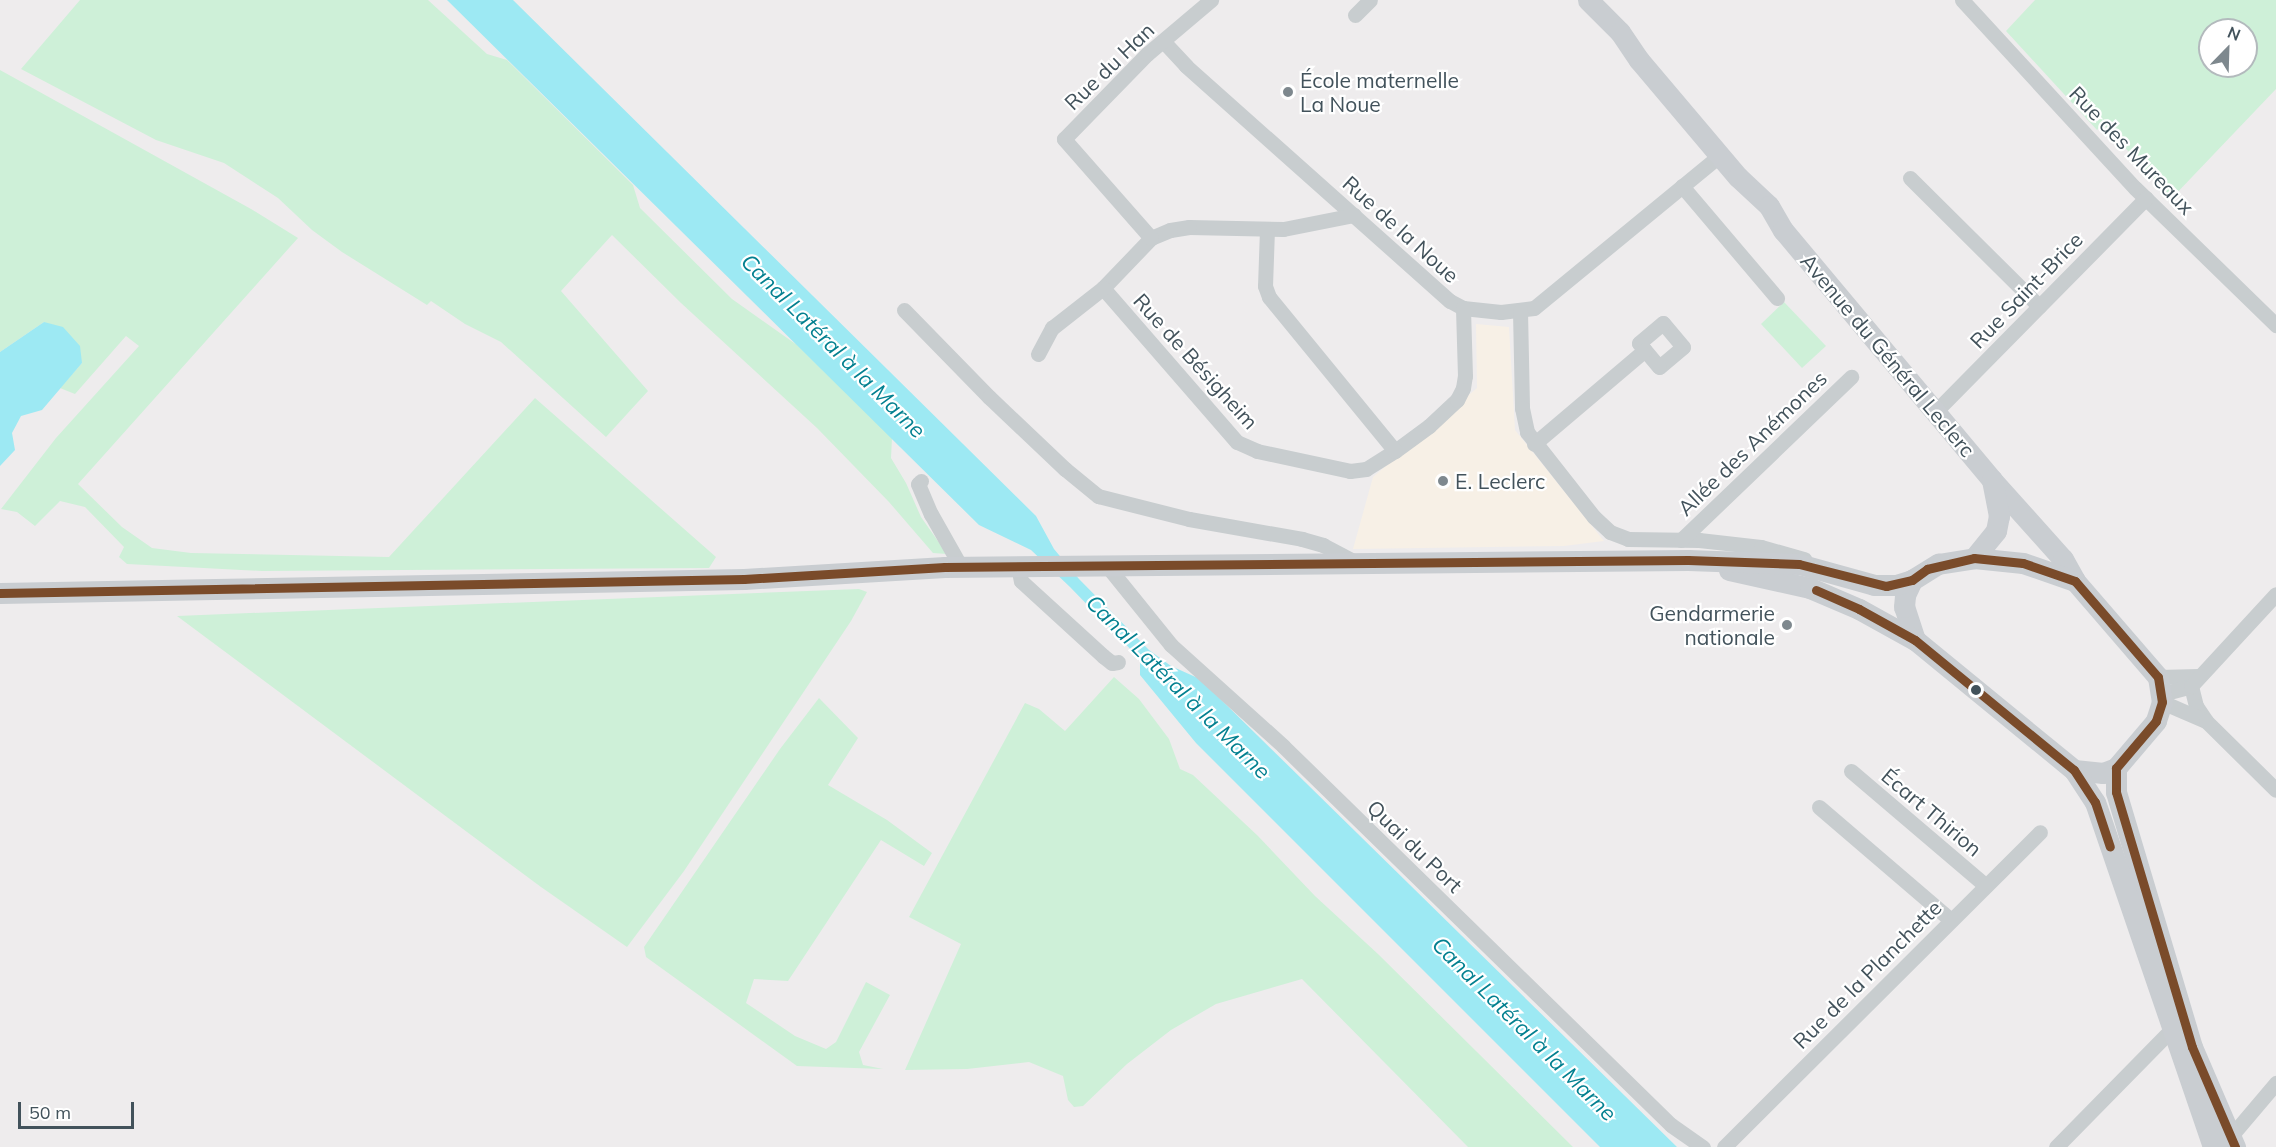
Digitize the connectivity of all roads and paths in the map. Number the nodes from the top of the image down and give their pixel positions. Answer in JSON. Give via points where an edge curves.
{"nodes":[{"id":1,"x":1211,"y":0,"type":"edge"},
{"id":2,"x":1370,"y":0,"type":"edge"},
{"id":3,"x":1962,"y":0,"type":"edge"},
{"id":4,"x":1593,"y":6,"type":"edge"},
{"id":5,"x":1355,"y":15,"type":"dead end"},
{"id":6,"x":1163,"y":41,"type":"junction"},
{"id":7,"x":1720,"y":155,"type":"junction"},
{"id":8,"x":1910,"y":178,"type":"dead end"},
{"id":9,"x":1682,"y":186,"type":"junction"},
{"id":10,"x":2145,"y":198,"type":"junction"},
{"id":11,"x":1354,"y":215,"type":"junction"},
{"id":12,"x":1267,"y":229,"type":"junction"},
{"id":13,"x":1151,"y":238,"type":"junction"},
{"id":14,"x":1103,"y":288,"type":"junction"},
{"id":15,"x":1777,"y":298,"type":"dead end"},
{"id":16,"x":2039,"y":306,"type":"junction"},
{"id":17,"x":1463,"y":308,"type":"junction"},
{"id":18,"x":904,"y":310,"type":"dead end"},
{"id":19,"x":1520,"y":311,"type":"junction"},
{"id":20,"x":2276,"y":325,"type":"edge"},
{"id":21,"x":1645,"y":350,"type":"dead end"},
{"id":22,"x":1038,"y":354,"type":"dead end"},
{"id":23,"x":1851,"y":377,"type":"dead end"},
{"id":24,"x":1936,"y":411,"type":"junction"},
{"id":25,"x":1534,"y":444,"type":"junction"},
{"id":26,"x":1395,"y":451,"type":"junction"},
{"id":27,"x":1992,"y":480,"type":"junction"},
{"id":28,"x":921,"y":481,"type":"dead end"},
{"id":29,"x":1684,"y":550,"type":"junction"},
{"id":30,"x":1974,"y":558,"type":"junction"},
{"id":31,"x":1358,"y":564,"type":"junction"},
{"id":32,"x":961,"y":567,"type":"junction"},
{"id":33,"x":1018,"y":567,"type":"junction"},
{"id":34,"x":1108,"y":567,"type":"junction"},
{"id":35,"x":1912,"y":580,"type":"junction"},
{"id":36,"x":2075,"y":581,"type":"junction"},
{"id":37,"x":1874,"y":585,"type":"junction"},
{"id":38,"x":0,"y":593,"type":"edge"},
{"id":39,"x":2276,"y":594,"type":"edge"},
{"id":40,"x":1859,"y":609,"type":"junction"},
{"id":41,"x":1915,"y":640,"type":"junction"},
{"id":42,"x":1118,"y":662,"type":"dead end"},
{"id":43,"x":2195,"y":681,"type":"junction"},
{"id":44,"x":2161,"y":691,"type":"junction"},
{"id":45,"x":2206,"y":721,"type":"junction"},
{"id":46,"x":2116,"y":768,"type":"junction"},
{"id":47,"x":2074,"y":770,"type":"junction"},
{"id":48,"x":1851,"y":771,"type":"dead end"},
{"id":49,"x":2276,"y":790,"type":"edge"},
{"id":50,"x":1819,"y":807,"type":"dead end"},
{"id":51,"x":2040,"y":832,"type":"dead end"},
{"id":52,"x":1986,"y":886,"type":"junction"},
{"id":53,"x":1951,"y":920,"type":"junction"},
{"id":54,"x":2171,"y":1030,"type":"junction"},
{"id":55,"x":2276,"y":1083,"type":"edge"},
{"id":56,"x":2226,"y":1143,"type":"edge"},
{"id":57,"x":1703,"y":1147,"type":"edge"},
{"id":58,"x":1724,"y":1147,"type":"edge"},
{"id":59,"x":2056,"y":1147,"type":"edge"}],
"edges":[{"from":1,"to":6,"type":"street","name":"Rue du Han"},
{"from":2,"to":5,"type":"street"},
{"from":3,"to":10,"type":"street","name":"Rue des Mureaux"},
{"from":4,"to":7,"type":"main road","name":"Avenue du Général Leclerc","via":[[1620,32]]},
{"from":6,"to":11,"type":"street","name":"Rue de la Noue"},
{"from":6,"to":13,"type":"street","name":"Rue du Han","via":[[1064,139]]},
{"from":7,"to":9,"type":"street","name":"Rue de la Noue"},
{"from":7,"to":24,"type":"main road","name":"Avenue du Général Leclerc","via":[[1769,206],[1783,230]]},
{"from":8,"to":16,"type":"street"},
{"from":9,"to":15,"type":"street"},
{"from":9,"to":19,"type":"street","name":"Rue de la Noue","via":[[1539,304]]},
{"from":10,"to":16,"type":"street","name":"Rue Saint-Brice"},
{"from":10,"to":20,"type":"street","name":"Rue des Mureaux"},
{"from":11,"to":12,"type":"street","name":"Rue de Bésigheim","via":[[1313,225]]},
{"from":11,"to":17,"type":"street","name":"Rue de la Noue","via":[[1449,301]]},
{"from":12,"to":13,"type":"street","name":"Rue de Bésigheim","via":[[1189,227]]},
{"from":12,"to":26,"type":"street","via":[[1265,286],[1269,297]]},
{"from":13,"to":14,"type":"street","name":"Rue de Bésigheim"},
{"from":14,"to":22,"type":"street","via":[[1052,328]]},
{"from":14,"to":26,"type":"street","name":"Rue de Bésigheim","via":[[1228,434],[1247,447],[1350,471],[1366,469]]},
{"from":16,"to":24,"type":"street","name":"Rue Saint-Brice"},
{"from":17,"to":19,"type":"street","name":"Rue de la Noue"},
{"from":17,"to":26,"type":"street","name":"Rue de Bésigheim","via":[[1465,375],[1461,394],[1429,426]]},
{"from":18,"to":31,"type":"street","via":[[997,405],[1098,496],[1189,519],[1302,539],[1323,545]]},
{"from":19,"to":25,"type":"street","via":[[1524,423]]},
{"from":21,"to":25,"type":"street"},
{"from":23,"to":29,"type":"street","name":"Allée des Anémones"},
{"from":24,"to":27,"type":"main road","name":"Avenue du Général Leclerc"},
{"from":25,"to":29,"type":"street","via":[[1610,532]]},
{"from":27,"to":30,"type":"main road","via":[[1999,516],[1996,531]]},
{"from":27,"to":36,"type":"main road","name":"Avenue du Général Leclerc","via":[[2063,559]]},
{"from":28,"to":32,"type":"street","via":[[918,484],[931,514]]},
{"from":29,"to":31,"type":"main road"},
{"from":29,"to":37,"type":"main road","via":[[1822,569]]},
{"from":29,"to":40,"type":"main road","via":[[1810,588]]},
{"from":30,"to":35,"type":"main road","via":[[1938,564]]},
{"from":30,"to":36,"type":"main road","via":[[2023,563]]},
{"from":31,"to":34,"type":"main road"},
{"from":32,"to":33,"type":"main road"},
{"from":32,"to":38,"type":"main road","via":[[744,579]]},
{"from":33,"to":34,"type":"main road"},
{"from":33,"to":42,"type":"street","via":[[1021,581],[1103,656],[1112,663]]},
{"from":34,"to":57,"type":"street","name":"Quai du Port","via":[[1172,645],[1283,746],[1671,1125]]},
{"from":35,"to":37,"type":"main road"},
{"from":35,"to":41,"type":"main road","via":[[1904,607]]},
{"from":36,"to":44,"type":"main road","name":"Avenue du Général Leclerc"},
{"from":37,"to":40,"type":"main road"},
{"from":39,"to":43,"type":"street"},
{"from":40,"to":41,"type":"main road"},
{"from":41,"to":47,"type":"main road"},
{"from":43,"to":44,"type":"street"},
{"from":43,"to":45,"type":"street","via":[[2196,706]]},
{"from":44,"to":45,"type":"street"},
{"from":44,"to":46,"type":"main road","via":[[2156,721]]},
{"from":45,"to":49,"type":"street"},
{"from":46,"to":47,"type":"main road","via":[[2103,773]]},
{"from":46,"to":56,"type":"main road","via":[[2116,792]]},
{"from":47,"to":54,"type":"main road","via":[[2095,802]]},
{"from":48,"to":52,"type":"street","name":"Écart Thirion"},
{"from":50,"to":53,"type":"street"},
{"from":51,"to":52,"type":"street","name":"Rue de la Planchette"},
{"from":52,"to":53,"type":"street","name":"Rue de la Planchette"},
{"from":53,"to":58,"type":"street","name":"Rue de la Planchette"},
{"from":54,"to":56,"type":"main road"},
{"from":54,"to":59,"type":"street"},
{"from":55,"to":56,"type":"street"}]}
